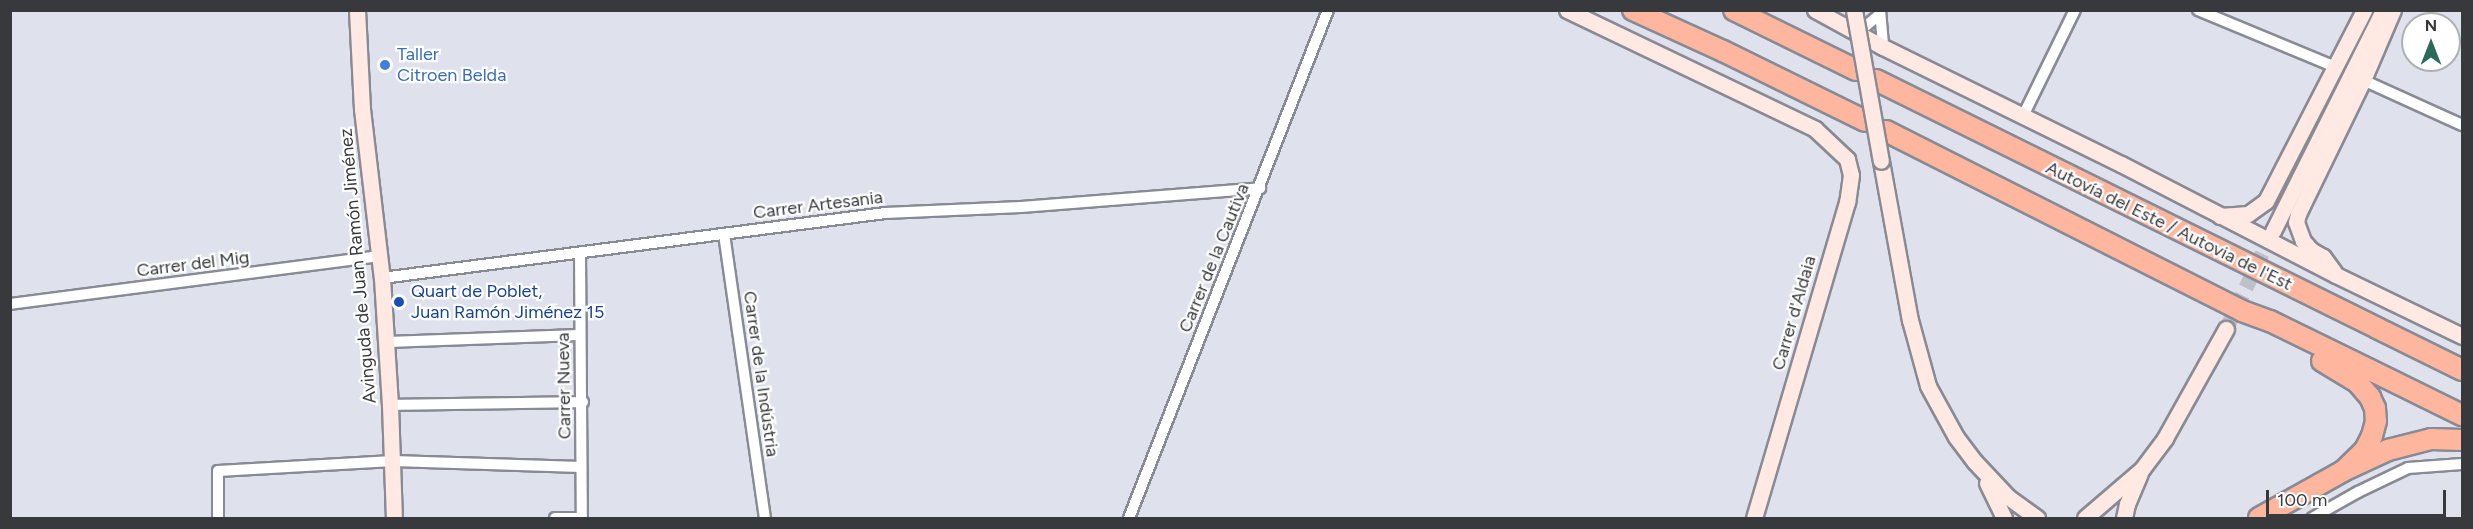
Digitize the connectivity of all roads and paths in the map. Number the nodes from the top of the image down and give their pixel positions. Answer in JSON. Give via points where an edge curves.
{"nodes":[{"id":1,"x":357,"y":10,"type":"edge"},
{"id":2,"x":1329,"y":10,"type":"edge"},
{"id":3,"x":1567,"y":10,"type":"edge"},
{"id":4,"x":1633,"y":10,"type":"edge"},
{"id":5,"x":1734,"y":10,"type":"edge"},
{"id":6,"x":1815,"y":10,"type":"edge"},
{"id":7,"x":1854,"y":10,"type":"edge"},
{"id":8,"x":2075,"y":10,"type":"edge"},
{"id":9,"x":2198,"y":10,"type":"edge"},
{"id":10,"x":2364,"y":10,"type":"edge"},
{"id":11,"x":2384,"y":12,"type":"edge"},
{"id":12,"x":1879,"y":13,"type":"edge"},
{"id":13,"x":1834,"y":20,"type":"junction"},
{"id":14,"x":1883,"y":47,"type":"junction"},
{"id":15,"x":2333,"y":66,"type":"junction"},
{"id":16,"x":1856,"y":70,"type":"dead end"},
{"id":17,"x":1876,"y":80,"type":"dead end"},
{"id":18,"x":2363,"y":80,"type":"junction"},
{"id":19,"x":2022,"y":116,"type":"junction"},
{"id":20,"x":1865,"y":121,"type":"dead end"},
{"id":21,"x":2463,"y":125,"type":"edge"},
{"id":22,"x":1886,"y":131,"type":"dead end"},
{"id":23,"x":1260,"y":188,"type":"junction"},
{"id":24,"x":2220,"y":216,"type":"junction"},
{"id":25,"x":2273,"y":231,"type":"tunnel mouth"},
{"id":26,"x":724,"y":234,"type":"junction"},
{"id":27,"x":580,"y":254,"type":"junction"},
{"id":28,"x":379,"y":256,"type":"junction"},
{"id":29,"x":2336,"y":275,"type":"junction"},
{"id":30,"x":382,"y":278,"type":"junction"},
{"id":31,"x":10,"y":304,"type":"edge"},
{"id":32,"x":2242,"y":311,"type":"junction"},
{"id":33,"x":2226,"y":329,"type":"tunnel mouth"},
{"id":34,"x":580,"y":335,"type":"junction"},
{"id":35,"x":2463,"y":336,"type":"edge"},
{"id":36,"x":386,"y":342,"type":"junction"},
{"id":37,"x":2463,"y":370,"type":"edge"},
{"id":38,"x":583,"y":402,"type":"junction"},
{"id":39,"x":390,"y":405,"type":"junction"},
{"id":40,"x":2463,"y":415,"type":"edge"},
{"id":41,"x":2463,"y":440,"type":"edge"},
{"id":42,"x":393,"y":461,"type":"junction"},
{"id":43,"x":1975,"y":462,"type":"junction"},
{"id":44,"x":2463,"y":464,"type":"edge"},
{"id":45,"x":581,"y":467,"type":"junction"},
{"id":46,"x":2142,"y":469,"type":"junction"},
{"id":47,"x":2343,"y":471,"type":"junction"},
{"id":48,"x":1997,"y":511,"type":"edge"},
{"id":49,"x":582,"y":518,"type":"edge"},
{"id":50,"x":218,"y":519,"type":"edge"},
{"id":51,"x":394,"y":519,"type":"edge"},
{"id":52,"x":555,"y":519,"type":"edge"},
{"id":53,"x":765,"y":519,"type":"edge"},
{"id":54,"x":1129,"y":519,"type":"edge"},
{"id":55,"x":1754,"y":519,"type":"edge"},
{"id":56,"x":2004,"y":519,"type":"edge"},
{"id":57,"x":2037,"y":519,"type":"edge"},
{"id":58,"x":2085,"y":519,"type":"edge"},
{"id":59,"x":2124,"y":519,"type":"edge"},
{"id":60,"x":2259,"y":519,"type":"edge"},
{"id":61,"x":2312,"y":519,"type":"edge"}],
"edges":[{"from":1,"to":28,"type":"street","name":"Avinguda de Juan Ramón Jiménez","via":[[362,109]]},
{"from":2,"to":23,"type":"street","name":"Carrer de la Cautiva"},
{"from":3,"to":55,"type":"street","name":"Carrer d'Aldaia","via":[[1815,129],[1847,159],[1851,174],[1847,202]]},
{"from":4,"to":20,"type":"highway"},
{"from":5,"to":16,"type":"highway"},
{"from":6,"to":13,"type":"street"},
{"from":7,"to":43,"type":"street","bridge":true,"via":[[1918,355],[1943,415]]},
{"from":8,"to":19,"type":"street"},
{"from":9,"to":15,"type":"street"},
{"from":10,"to":15,"type":"street"},
{"from":11,"to":18,"type":"street"},
{"from":11,"to":25,"type":"street"},
{"from":12,"to":13,"type":"street","via":[[1867,25]]},
{"from":12,"to":14,"type":"street"},
{"from":13,"to":14,"type":"street"},
{"from":14,"to":19,"type":"street"},
{"from":15,"to":24,"type":"street","via":[[2266,201],[2248,214]]},
{"from":17,"to":37,"type":"highway","name":"Autovía del Este / Autovia de l'Est"},
{"from":18,"to":21,"type":"street"},
{"from":18,"to":29,"type":"street","via":[[2296,222],[2303,241],[2323,256]]},
{"from":19,"to":24,"type":"street"},
{"from":22,"to":32,"type":"highway"},
{"from":23,"to":26,"type":"street","name":"Carrer Artesania","via":[[1021,207],[885,213]]},
{"from":23,"to":54,"type":"street","name":"Carrer de la Cautiva"},
{"from":24,"to":29,"type":"street"},
{"from":26,"to":27,"type":"street","name":"Carrer Artesania"},
{"from":26,"to":53,"type":"street","name":"Carrer de la Indústria"},
{"from":27,"to":30,"type":"street","name":"Carrer Artesania"},
{"from":27,"to":34,"type":"street","name":"Carrer Nueva"},
{"from":28,"to":30,"type":"street","name":"Avinguda de Juan Ramón Jiménez"},
{"from":28,"to":31,"type":"street","name":"Carrer del Mig"},
{"from":29,"to":35,"type":"street"},
{"from":30,"to":36,"type":"street","name":"Avinguda de Juan Ramón Jiménez"},
{"from":32,"to":40,"type":"highway"},
{"from":32,"to":47,"type":"highway","via":[[2264,332],[2344,372],[2370,397],[2376,421],[2372,436],[2365,450]]},
{"from":33,"to":46,"type":"street","via":[[2184,408]]},
{"from":34,"to":36,"type":"street"},
{"from":34,"to":38,"type":"street","name":"Carrer Nueva"},
{"from":36,"to":39,"type":"street","name":"Avinguda de Juan Ramón Jiménez"},
{"from":38,"to":39,"type":"street"},
{"from":38,"to":45,"type":"street","name":"Carrer Nueva"},
{"from":39,"to":42,"type":"street","name":"Avinguda de Juan Ramón Jiménez"},
{"from":41,"to":47,"type":"highway","via":[[2408,443]]},
{"from":42,"to":45,"type":"street"},
{"from":42,"to":50,"type":"street","via":[[218,471]]},
{"from":42,"to":51,"type":"street","name":"Avinguda de Juan Ramón Jiménez"},
{"from":43,"to":48,"type":"street"},
{"from":43,"to":57,"type":"street","via":[[2008,497]]},
{"from":44,"to":61,"type":"street","via":[[2408,468]]},
{"from":45,"to":49,"type":"street","name":"Carrer Nueva"},
{"from":46,"to":58,"type":"street"},
{"from":46,"to":59,"type":"street"},
{"from":47,"to":60,"type":"highway"},
{"from":48,"to":56,"type":"street"},
{"from":49,"to":52,"type":"street"}]}
